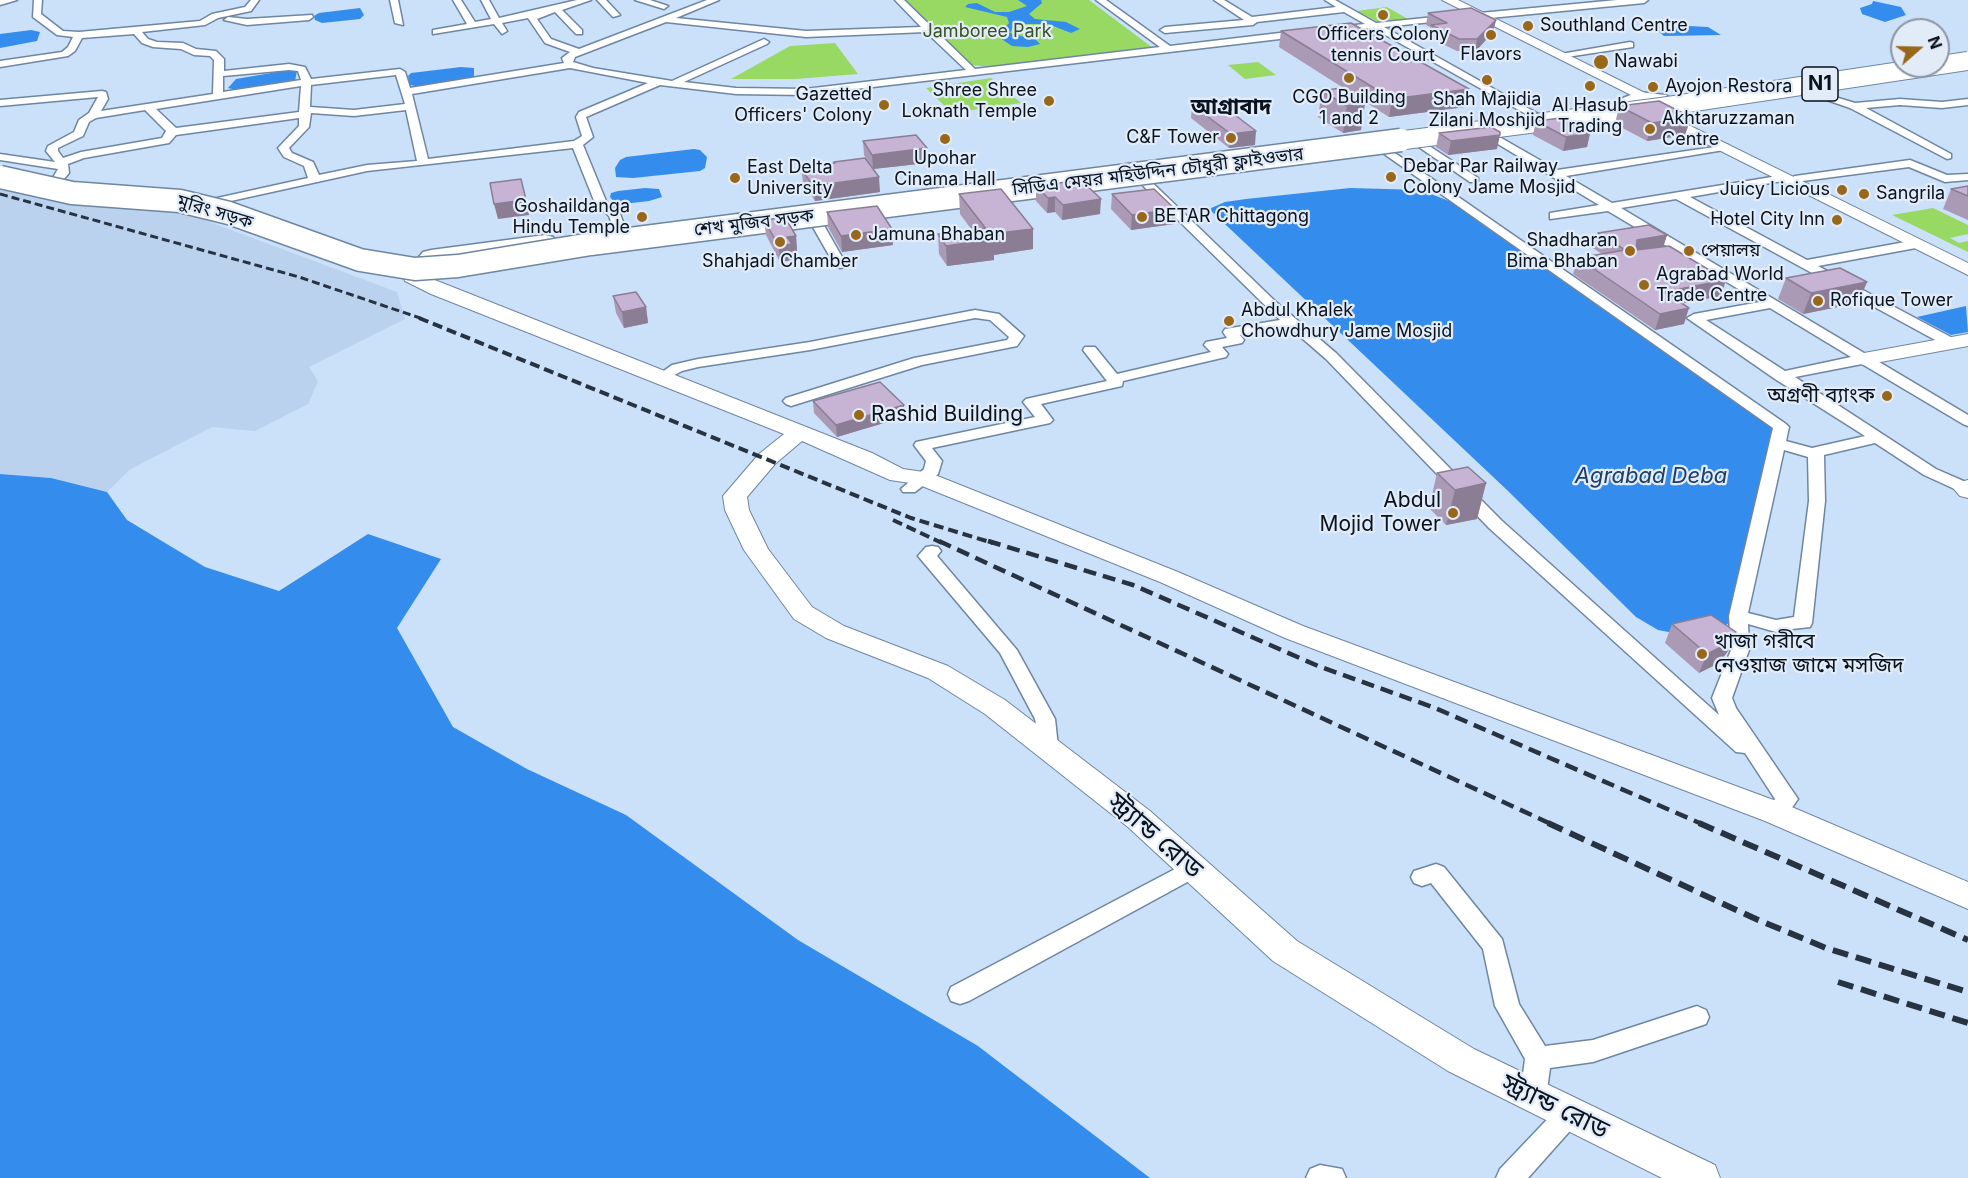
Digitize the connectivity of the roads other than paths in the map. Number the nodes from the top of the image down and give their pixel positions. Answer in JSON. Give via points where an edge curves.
{"nodes":[{"id":1,"x":13,"y":0,"type":"edge"},
{"id":2,"x":38,"y":0,"type":"edge"},
{"id":3,"x":255,"y":0,"type":"edge"},
{"id":4,"x":394,"y":0,"type":"edge"},
{"id":5,"x":456,"y":0,"type":"edge"},
{"id":6,"x":485,"y":0,"type":"edge"},
{"id":7,"x":586,"y":0,"type":"edge"},
{"id":8,"x":601,"y":0,"type":"edge"},
{"id":9,"x":639,"y":0,"type":"edge"},
{"id":10,"x":715,"y":0,"type":"edge"},
{"id":11,"x":899,"y":0,"type":"edge"},
{"id":12,"x":1100,"y":0,"type":"edge"},
{"id":13,"x":1218,"y":0,"type":"edge"},
{"id":14,"x":1329,"y":0,"type":"edge"},
{"id":15,"x":1439,"y":0,"type":"edge"},
{"id":16,"x":1448,"y":0,"type":"edge"},
{"id":17,"x":1644,"y":0,"type":"edge"},
{"id":18,"x":0,"y":2,"type":"edge"},
{"id":19,"x":566,"y":2,"type":"edge"},
{"id":20,"x":664,"y":6,"type":"dead end"},
{"id":21,"x":556,"y":9,"type":"junction"},
{"id":22,"x":1346,"y":9,"type":"junction"},
{"id":23,"x":537,"y":14,"type":"junction"},
{"id":24,"x":616,"y":15,"type":"dead end"},
{"id":25,"x":1475,"y":15,"type":"junction"},
{"id":26,"x":309,"y":17,"type":"dead end"},
{"id":27,"x":666,"y":20,"type":"junction"},
{"id":28,"x":1251,"y":20,"type":"junction"},
{"id":29,"x":206,"y":22,"type":"junction"},
{"id":30,"x":497,"y":22,"type":"junction"},
{"id":31,"x":400,"y":23,"type":"dead end"},
{"id":32,"x":473,"y":26,"type":"junction"},
{"id":33,"x":1376,"y":26,"type":"junction"},
{"id":34,"x":928,"y":28,"type":"junction"},
{"id":35,"x":131,"y":30,"type":"junction"},
{"id":36,"x":1165,"y":30,"type":"dead end"},
{"id":37,"x":436,"y":32,"type":"dead end"},
{"id":38,"x":579,"y":32,"type":"dead end"},
{"id":39,"x":503,"y":33,"type":"dead end"},
{"id":40,"x":79,"y":35,"type":"junction"},
{"id":41,"x":1275,"y":36,"type":"junction"},
{"id":42,"x":764,"y":42,"type":"dead end"},
{"id":43,"x":1630,"y":45,"type":"dead end"},
{"id":44,"x":1167,"y":48,"type":"junction"},
{"id":45,"x":578,"y":52,"type":"junction"},
{"id":46,"x":1560,"y":55,"type":"junction"},
{"id":47,"x":1968,"y":55,"type":"edge"},
{"id":48,"x":1950,"y":59,"type":"edge"},
{"id":49,"x":1968,"y":62,"type":"edge"},
{"id":50,"x":0,"y":64,"type":"edge"},
{"id":51,"x":570,"y":65,"type":"junction"},
{"id":52,"x":1890,"y":68,"type":"edge"},
{"id":53,"x":1890,"y":70,"type":"edge"},
{"id":54,"x":973,"y":72,"type":"junction"},
{"id":55,"x":218,"y":74,"type":"junction"},
{"id":56,"x":658,"y":82,"type":"junction"},
{"id":57,"x":305,"y":83,"type":"junction"},
{"id":58,"x":673,"y":84,"type":"junction"},
{"id":59,"x":1798,"y":87,"type":"junction"},
{"id":60,"x":407,"y":92,"type":"junction"},
{"id":61,"x":218,"y":96,"type":"junction"},
{"id":62,"x":1652,"y":102,"type":"junction"},
{"id":63,"x":1968,"y":102,"type":"edge"},
{"id":64,"x":0,"y":103,"type":"edge"},
{"id":65,"x":411,"y":106,"type":"junction"},
{"id":66,"x":1854,"y":106,"type":"junction"},
{"id":67,"x":148,"y":107,"type":"junction"},
{"id":68,"x":306,"y":112,"type":"junction"},
{"id":69,"x":93,"y":115,"type":"junction"},
{"id":70,"x":1537,"y":116,"type":"junction"},
{"id":71,"x":1482,"y":130,"type":"junction"},
{"id":72,"x":172,"y":132,"type":"junction"},
{"id":73,"x":1414,"y":139,"type":"junction"},
{"id":74,"x":577,"y":144,"type":"junction"},
{"id":75,"x":1375,"y":144,"type":"junction"},
{"id":76,"x":1724,"y":147,"type":"junction"},
{"id":77,"x":1947,"y":156,"type":"dead end"},
{"id":78,"x":0,"y":157,"type":"edge"},
{"id":79,"x":423,"y":163,"type":"junction"},
{"id":80,"x":62,"y":164,"type":"junction"},
{"id":81,"x":0,"y":169,"type":"edge"},
{"id":82,"x":1135,"y":172,"type":"junction"},
{"id":83,"x":1555,"y":174,"type":"junction"},
{"id":84,"x":0,"y":177,"type":"edge"},
{"id":85,"x":1968,"y":177,"type":"edge"},
{"id":86,"x":1790,"y":178,"type":"junction"},
{"id":87,"x":314,"y":179,"type":"junction"},
{"id":88,"x":1474,"y":180,"type":"dead end"},
{"id":89,"x":46,"y":188,"type":"junction"},
{"id":90,"x":1678,"y":196,"type":"junction"},
{"id":91,"x":203,"y":205,"type":"junction"},
{"id":92,"x":1611,"y":207,"type":"junction"},
{"id":93,"x":812,"y":215,"type":"junction"},
{"id":94,"x":1554,"y":216,"type":"dead end"},
{"id":95,"x":621,"y":232,"type":"junction"},
{"id":96,"x":1916,"y":244,"type":"junction"},
{"id":97,"x":1687,"y":252,"type":"junction"},
{"id":98,"x":1667,"y":256,"type":"edge"},
{"id":99,"x":434,"y":262,"type":"junction"},
{"id":100,"x":1968,"y":263,"type":"edge"},
{"id":101,"x":840,"y":264,"type":"dead end"},
{"id":102,"x":1806,"y":264,"type":"junction"},
{"id":103,"x":388,"y":268,"type":"junction"},
{"id":104,"x":1968,"y":270,"type":"edge"},
{"id":105,"x":412,"y":277,"type":"junction"},
{"id":106,"x":1772,"y":304,"type":"junction"},
{"id":107,"x":1290,"y":321,"type":"junction"},
{"id":108,"x":1963,"y":346,"type":"edge"},
{"id":109,"x":1090,"y":350,"type":"dead end"},
{"id":110,"x":1864,"y":359,"type":"junction"},
{"id":111,"x":1780,"y":376,"type":"junction"},
{"id":112,"x":661,"y":378,"type":"junction"},
{"id":113,"x":1113,"y":379,"type":"junction"},
{"id":114,"x":791,"y":401,"type":"dead end"},
{"id":115,"x":1968,"y":421,"type":"edge"},
{"id":116,"x":799,"y":433,"type":"junction"},
{"id":117,"x":1876,"y":438,"type":"junction"},
{"id":118,"x":1778,"y":444,"type":"junction"},
{"id":119,"x":1816,"y":454,"type":"junction"},
{"id":120,"x":910,"y":481,"type":"junction"},
{"id":121,"x":1967,"y":489,"type":"edge"},
{"id":122,"x":932,"y":550,"type":"dead end"},
{"id":123,"x":1738,"y":616,"type":"junction"},
{"id":124,"x":1048,"y":747,"type":"junction"},
{"id":125,"x":1761,"y":763,"type":"junction"},
{"id":126,"x":1776,"y":813,"type":"junction"},
{"id":127,"x":1194,"y":868,"type":"junction"},
{"id":128,"x":1422,"y":878,"type":"dead end"},
{"id":129,"x":1968,"y":896,"type":"edge"},
{"id":130,"x":1968,"y":911,"type":"edge"},
{"id":131,"x":960,"y":994,"type":"dead end"},
{"id":132,"x":1697,"y":1017,"type":"dead end"},
{"id":133,"x":1538,"y":1059,"type":"junction"},
{"id":134,"x":1533,"y":1097,"type":"junction"},
{"id":135,"x":1568,"y":1115,"type":"junction"},
{"id":136,"x":1320,"y":1178,"type":"edge"},
{"id":137,"x":1332,"y":1178,"type":"edge"},
{"id":138,"x":1510,"y":1178,"type":"edge"},
{"id":139,"x":1701,"y":1178,"type":"edge"}],
"edges":[{"from":1,"to":18,"type":"street"},
{"from":2,"to":40,"type":"street","via":[[36,15],[60,33]]},
{"from":3,"to":29,"type":"street","via":[[248,9],[215,16]]},
{"from":4,"to":31,"type":"street"},
{"from":5,"to":32,"type":"street"},
{"from":6,"to":30,"type":"street"},
{"from":7,"to":19,"type":"street"},
{"from":8,"to":24,"type":"street"},
{"from":9,"to":20,"type":"street"},
{"from":10,"to":27,"type":"street"},
{"from":11,"to":34,"type":"street"},
{"from":12,"to":44,"type":"street"},
{"from":13,"to":28,"type":"street"},
{"from":14,"to":22,"type":"street"},
{"from":15,"to":25,"type":"main road"},
{"from":16,"to":25,"type":"main road"},
{"from":17,"to":25,"type":"street"},
{"from":19,"to":21,"type":"street"},
{"from":21,"to":23,"type":"street"},
{"from":21,"to":38,"type":"street"},
{"from":22,"to":28,"type":"street"},
{"from":22,"to":33,"type":"street"},
{"from":23,"to":30,"type":"street"},
{"from":23,"to":45,"type":"street","via":[[532,19],[548,41]]},
{"from":25,"to":33,"type":"street"},
{"from":25,"to":46,"type":"main road"},
{"from":25,"to":62,"type":"main road"},
{"from":26,"to":29,"type":"street"},
{"from":27,"to":34,"type":"street","via":[[806,34]]},
{"from":27,"to":45,"type":"street"},
{"from":28,"to":36,"type":"street"},
{"from":28,"to":41,"type":"street"},
{"from":29,"to":35,"type":"street"},
{"from":30,"to":32,"type":"street"},
{"from":30,"to":39,"type":"street"},
{"from":32,"to":37,"type":"street"},
{"from":33,"to":41,"type":"street"},
{"from":33,"to":70,"type":"street"},
{"from":34,"to":54,"type":"street"},
{"from":35,"to":40,"type":"street"},
{"from":35,"to":55,"type":"street","via":[[156,45],[213,53],[219,59]]},
{"from":40,"to":50,"type":"street","via":[[65,54]]},
{"from":41,"to":44,"type":"street"},
{"from":42,"to":58,"type":"street"},
{"from":43,"to":46,"type":"street"},
{"from":44,"to":54,"type":"street"},
{"from":45,"to":51,"type":"street","via":[[567,58]]},
{"from":46,"to":62,"type":"main road"},
{"from":47,"to":48,"type":"highway","bridge":true},
{"from":49,"to":59,"type":"highway","name":"শেখ মুজিব সড়ক","number":"N1"},
{"from":49,"to":84,"type":"highway","name":"সিডিএ মেয়র মহিউদ্দিন চৌধুরী ফ্লাইওভার","bridge":true,"via":[[1661,107],[415,269],[360,260],[229,213],[180,201],[72,193]]},
{"from":51,"to":56,"type":"street"},
{"from":51,"to":60,"type":"street"},
{"from":52,"to":62,"type":"highway","name":"শেখ মুজিব সড়ক","number":"N1"},
{"from":53,"to":81,"type":"highway","bridge":true,"via":[[1693,99],[530,248],[450,262],[378,257],[210,199],[65,186]]},
{"from":54,"to":58,"type":"street","via":[[805,92],[735,91]]},
{"from":55,"to":57,"type":"street","via":[[297,67],[304,71]]},
{"from":55,"to":61,"type":"street"},
{"from":56,"to":58,"type":"street"},
{"from":56,"to":74,"type":"street","via":[[583,114],[588,138]]},
{"from":57,"to":60,"type":"street","via":[[400,72]]},
{"from":57,"to":61,"type":"street"},
{"from":57,"to":68,"type":"street"},
{"from":59,"to":62,"type":"highway","name":"শেখ মুজিব সড়ক","number":"N1"},
{"from":59,"to":66,"type":"street"},
{"from":60,"to":65,"type":"street"},
{"from":61,"to":67,"type":"street"},
{"from":62,"to":70,"type":"highway","name":"শেখ মুজিব সড়ক"},
{"from":62,"to":71,"type":"highway","name":"শেখ মুজিব সড়ক"},
{"from":62,"to":76,"type":"main road"},
{"from":62,"to":86,"type":"main road"},
{"from":63,"to":66,"type":"street"},
{"from":64,"to":69,"type":"street","via":[[102,94]]},
{"from":65,"to":68,"type":"street","via":[[354,113]]},
{"from":65,"to":79,"type":"street"},
{"from":66,"to":77,"type":"street"},
{"from":67,"to":69,"type":"street"},
{"from":67,"to":72,"type":"street"},
{"from":68,"to":72,"type":"street"},
{"from":68,"to":87,"type":"street","via":[[304,127],[282,148],[309,164]]},
{"from":69,"to":80,"type":"street","via":[[84,120],[79,134],[53,146],[52,151]]},
{"from":70,"to":82,"type":"highway","name":"শেখ মুজিব সড়ক"},
{"from":71,"to":73,"type":"highway","name":"শেখ মুজিব সড়ক"},
{"from":71,"to":83,"type":"street"},
{"from":72,"to":80,"type":"street","via":[[158,143],[81,154]]},
{"from":73,"to":75,"type":"highway","name":"শেখ মুজিব সড়ক"},
{"from":73,"to":88,"type":"street"},
{"from":74,"to":79,"type":"street"},
{"from":74,"to":95,"type":"street","via":[[601,203],[614,214]]},
{"from":75,"to":82,"type":"highway","name":"শেখ মুজিব সড়ক"},
{"from":75,"to":118,"type":"street","via":[[1781,427]]},
{"from":76,"to":83,"type":"street"},
{"from":76,"to":86,"type":"main road"},
{"from":78,"to":80,"type":"street","via":[[43,165]]},
{"from":79,"to":87,"type":"street","via":[[367,168]]},
{"from":80,"to":89,"type":"street","via":[[63,173]]},
{"from":82,"to":93,"type":"highway","name":"শেখ মুজিব সড়ক"},
{"from":82,"to":95,"type":"highway","name":"শেখ মুজিব সড়ক"},
{"from":82,"to":107,"type":"street"},
{"from":83,"to":92,"type":"street"},
{"from":84,"to":89,"type":"highway","name":"মুরিং সড়ক"},
{"from":85,"to":86,"type":"street","via":[[1945,178],[1911,163]]},
{"from":86,"to":90,"type":"street"},
{"from":86,"to":96,"type":"main road"},
{"from":86,"to":100,"type":"main road"},
{"from":87,"to":91,"type":"street"},
{"from":89,"to":91,"type":"highway","name":"মুরিং সড়ক","via":[[141,195]]},
{"from":90,"to":92,"type":"street"},
{"from":90,"to":102,"type":"street"},
{"from":91,"to":103,"type":"highway","name":"মুরিং সড়ক","via":[[356,262]]},
{"from":92,"to":94,"type":"street"},
{"from":92,"to":97,"type":"street"},
{"from":93,"to":99,"type":"highway","name":"শেখ মুজিব সড়ক"},
{"from":93,"to":101,"type":"street"},
{"from":95,"to":99,"type":"highway","name":"শেখ মুজিব সড়ক"},
{"from":96,"to":102,"type":"street"},
{"from":96,"to":104,"type":"main road"},
{"from":97,"to":98,"type":"street"},
{"from":97,"to":106,"type":"street"},
{"from":99,"to":103,"type":"highway","via":[[403,258]]},
{"from":99,"to":105,"type":"highway"},
{"from":102,"to":108,"type":"street"},
{"from":103,"to":105,"type":"highway","name":"মুরিং সড়ক","via":[[392,275]]},
{"from":105,"to":112,"type":"main road"},
{"from":106,"to":110,"type":"street"},
{"from":106,"to":111,"type":"street","via":[[1694,318]]},
{"from":107,"to":113,"type":"street","via":[[1230,332],[1237,340],[1211,345],[1221,354]]},
{"from":107,"to":125,"type":"street","via":[[1331,356],[1494,524]]},
{"from":108,"to":110,"type":"main road"},
{"from":109,"to":113,"type":"street"},
{"from":110,"to":111,"type":"street"},
{"from":110,"to":115,"type":"street"},
{"from":111,"to":117,"type":"street"},
{"from":112,"to":114,"type":"street","via":[[677,368],[698,363],[975,314],[994,317],[1017,336],[1012,343],[919,361]]},
{"from":112,"to":116,"type":"main road"},
{"from":113,"to":120,"type":"street","via":[[1117,383],[1031,402],[1045,420],[922,445],[934,461],[932,471]]},
{"from":116,"to":120,"type":"main road"},
{"from":116,"to":124,"type":"main road","name":"স্ট্র্যান্ড রোড","via":[[767,459],[735,496],[737,510],[756,550],[783,589],[803,613],[835,632],[938,672],[995,707]]},
{"from":117,"to":119,"type":"street","via":[[1819,450]]},
{"from":117,"to":121,"type":"street","via":[[1930,472]]},
{"from":118,"to":119,"type":"street"},
{"from":118,"to":123,"type":"street"},
{"from":119,"to":123,"type":"street","via":[[1817,501],[1803,623],[1784,622],[1783,628]]},
{"from":120,"to":126,"type":"main road","via":[[1169,577],[1304,636]]},
{"from":120,"to":130,"type":"main road","via":[[1478,716],[1781,830]]},
{"from":122,"to":124,"type":"street","via":[[927,556],[1008,651],[1045,719]]},
{"from":123,"to":125,"type":"street","via":[[1740,650],[1722,698]]},
{"from":124,"to":127,"type":"main road","name":"স্ট্র্যান্ড রোড"},
{"from":125,"to":126,"type":"street","via":[[1787,799]]},
{"from":126,"to":129,"type":"main road"},
{"from":127,"to":131,"type":"street"},
{"from":127,"to":134,"type":"main road","name":"স্ট্র্যান্ড রোড","via":[[1285,951],[1461,1060]]},
{"from":128,"to":133,"type":"street","via":[[1436,873],[1494,946],[1507,1006]]},
{"from":132,"to":133,"type":"street","via":[[1593,1050]]},
{"from":133,"to":134,"type":"street"},
{"from":134,"to":135,"type":"main road","name":"স্ট্র্যান্ড রোড"},
{"from":135,"to":138,"type":"street"},
{"from":135,"to":139,"type":"main road","name":"স্ট্র্যান্ড রোড"},
{"from":136,"to":137,"type":"street"}]}
